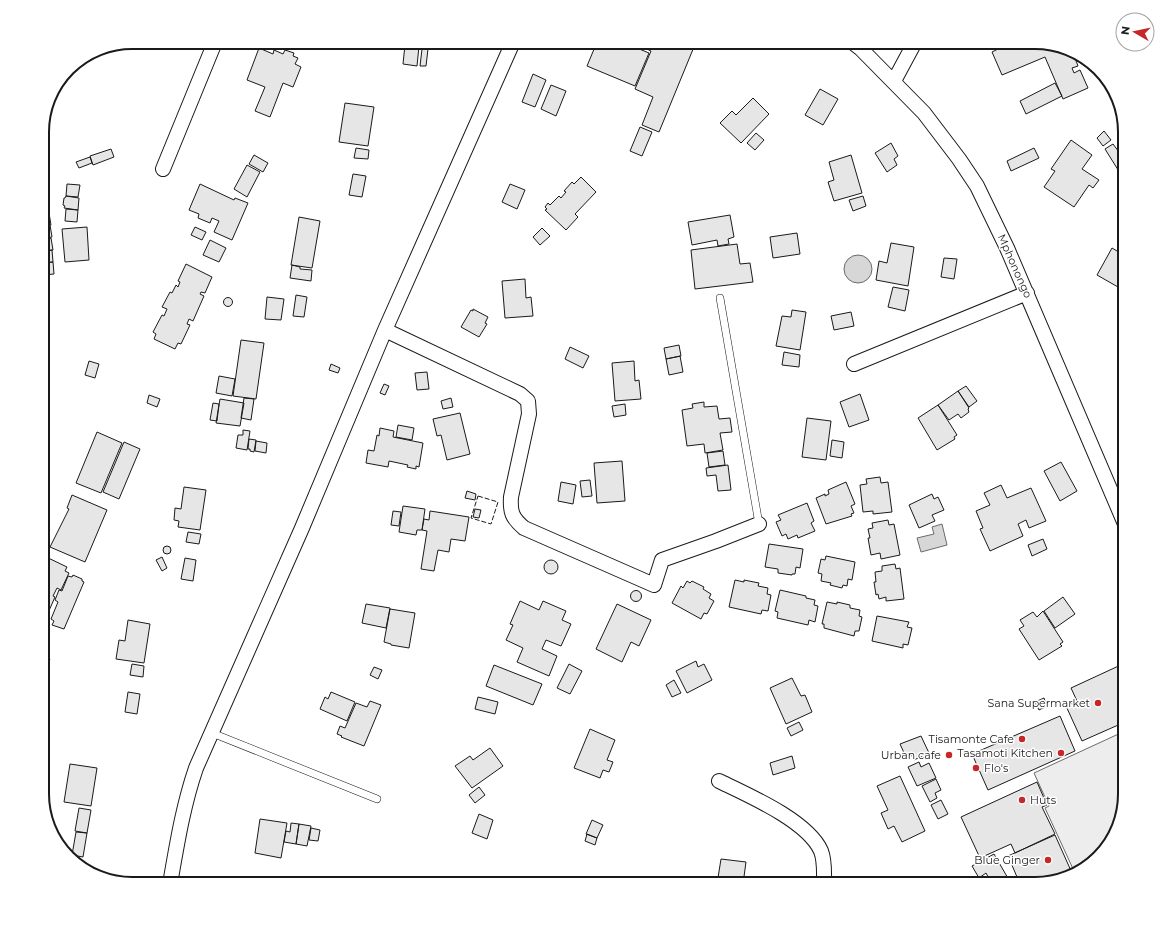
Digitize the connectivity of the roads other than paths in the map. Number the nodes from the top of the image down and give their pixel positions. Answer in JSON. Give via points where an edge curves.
{"nodes":[{"id":1,"x":212,"y":49,"type":"edge"},
{"id":2,"x":510,"y":49,"type":"edge"},
{"id":3,"x":861,"y":49,"type":"edge"},
{"id":4,"x":911,"y":49,"type":"edge"},
{"id":5,"x":894,"y":81,"type":"junction"},
{"id":6,"x":163,"y":169,"type":"dead end"},
{"id":7,"x":1027,"y":293,"type":"junction"},
{"id":8,"x":720,"y":298,"type":"dead end"},
{"id":9,"x":385,"y":330,"type":"junction"},
{"id":10,"x":854,"y":364,"type":"dead end"},
{"id":11,"x":1118,"y":508,"type":"edge"},
{"id":12,"x":759,"y":524,"type":"joint"},
{"id":13,"x":212,"y":733,"type":"junction"},
{"id":14,"x":719,"y":781,"type":"dead end"},
{"id":15,"x":377,"y":799,"type":"dead end"},
{"id":16,"x":171,"y":877,"type":"edge"},
{"id":17,"x":824,"y":877,"type":"edge"}],
"edges":[{"from":1,"to":6,"type":"street"},
{"from":2,"to":9,"type":"street"},
{"from":3,"to":5,"type":"street","name":"Mphonongo"},
{"from":4,"to":5,"type":"street"},
{"from":5,"to":7,"type":"street","name":"Mphonongo","via":[[924,113],[977,186]]},
{"from":7,"to":10,"type":"street"},
{"from":7,"to":11,"type":"street","name":"Mphonongo"},
{"from":8,"to":12,"type":"lane"},
{"from":9,"to":12,"type":"street","via":[[520,394],[528,401],[529,414],[510,506],[512,515],[524,528],[654,585],[662,560]]},
{"from":9,"to":13,"type":"street"},
{"from":13,"to":15,"type":"lane"},
{"from":13,"to":16,"type":"street","via":[[188,793]]},
{"from":14,"to":17,"type":"street","via":[[771,806],[807,832],[821,851]]}]}
